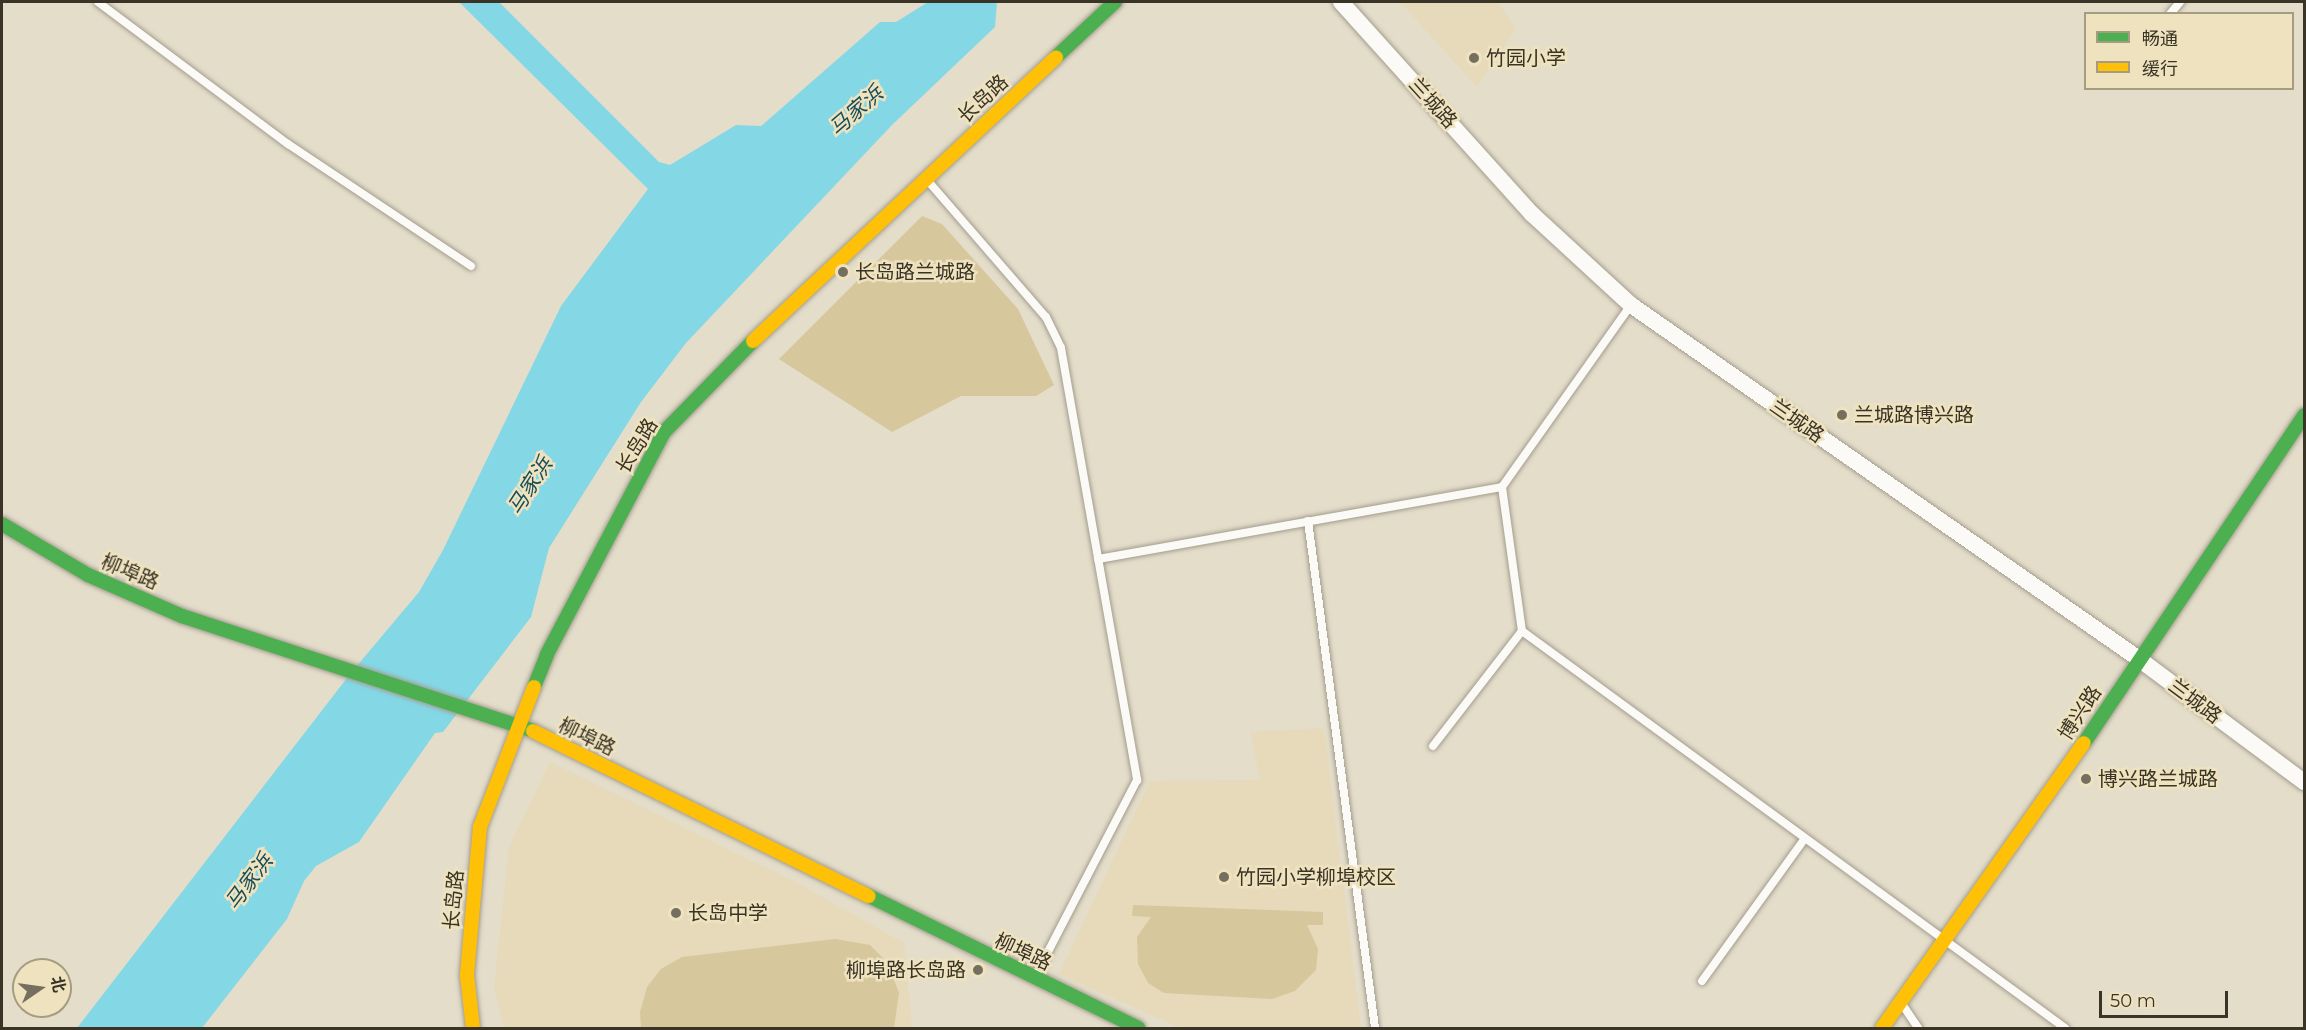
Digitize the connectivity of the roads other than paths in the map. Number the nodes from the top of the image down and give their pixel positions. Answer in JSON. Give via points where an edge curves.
{"nodes":[{"id":1,"x":98,"y":2,"type":"edge"},
{"id":2,"x":1115,"y":2,"type":"edge"},
{"id":3,"x":1341,"y":2,"type":"edge"},
{"id":4,"x":926,"y":179,"type":"junction"},
{"id":5,"x":471,"y":266,"type":"dead end"},
{"id":6,"x":1631,"y":305,"type":"junction"},
{"id":7,"x":2304,"y":415,"type":"edge"},
{"id":8,"x":1502,"y":487,"type":"junction"},
{"id":9,"x":1308,"y":521,"type":"junction"},
{"id":10,"x":2,"y":525,"type":"edge"},
{"id":11,"x":1098,"y":559,"type":"junction"},
{"id":12,"x":1522,"y":631,"type":"junction"},
{"id":13,"x":2139,"y":659,"type":"junction"},
{"id":14,"x":520,"y":725,"type":"junction"},
{"id":15,"x":1433,"y":746,"type":"dead end"},
{"id":16,"x":2304,"y":782,"type":"edge"},
{"id":17,"x":1805,"y":838,"type":"junction"},
{"id":18,"x":1946,"y":939,"type":"junction"},
{"id":19,"x":1034,"y":978,"type":"junction"},
{"id":20,"x":1702,"y":981,"type":"dead end"},
{"id":21,"x":1901,"y":1003,"type":"junction"},
{"id":22,"x":473,"y":1029,"type":"edge"},
{"id":23,"x":1138,"y":1029,"type":"edge"},
{"id":24,"x":1376,"y":1029,"type":"edge"},
{"id":25,"x":1882,"y":1029,"type":"edge"},
{"id":26,"x":1918,"y":1029,"type":"edge"},
{"id":27,"x":2065,"y":1029,"type":"edge"}],
"edges":[{"from":1,"to":5,"type":"lane","via":[[288,144]]},
{"from":2,"to":4,"type":"street","name":"长岛路"},
{"from":3,"to":6,"type":"street","name":"兰城路","via":[[1532,214]]},
{"from":4,"to":11,"type":"lane","via":[[1046,317],[1061,348]]},
{"from":4,"to":14,"type":"street","name":"长岛路","via":[[765,329],[664,432],[547,654]]},
{"from":6,"to":8,"type":"lane"},
{"from":6,"to":13,"type":"street","name":"兰城路"},
{"from":7,"to":13,"type":"street","name":"博兴路"},
{"from":8,"to":9,"type":"lane"},
{"from":8,"to":12,"type":"lane"},
{"from":9,"to":11,"type":"lane"},
{"from":9,"to":24,"type":"lane"},
{"from":10,"to":14,"type":"street","name":"柳埠路","via":[[88,575],[182,616]]},
{"from":11,"to":19,"type":"lane","via":[[1137,780]]},
{"from":12,"to":15,"type":"lane"},
{"from":12,"to":17,"type":"lane"},
{"from":13,"to":16,"type":"street","name":"兰城路"},
{"from":13,"to":18,"type":"street","name":"博兴路"},
{"from":14,"to":19,"type":"street","name":"柳埠路"},
{"from":14,"to":22,"type":"street","name":"长岛路","via":[[480,827],[467,975]]},
{"from":17,"to":18,"type":"lane"},
{"from":17,"to":20,"type":"lane"},
{"from":18,"to":21,"type":"street","name":"博兴路"},
{"from":18,"to":27,"type":"lane"},
{"from":19,"to":23,"type":"street","name":"柳埠路"},
{"from":21,"to":25,"type":"street","name":"博兴路"},
{"from":21,"to":26,"type":"lane"}]}
